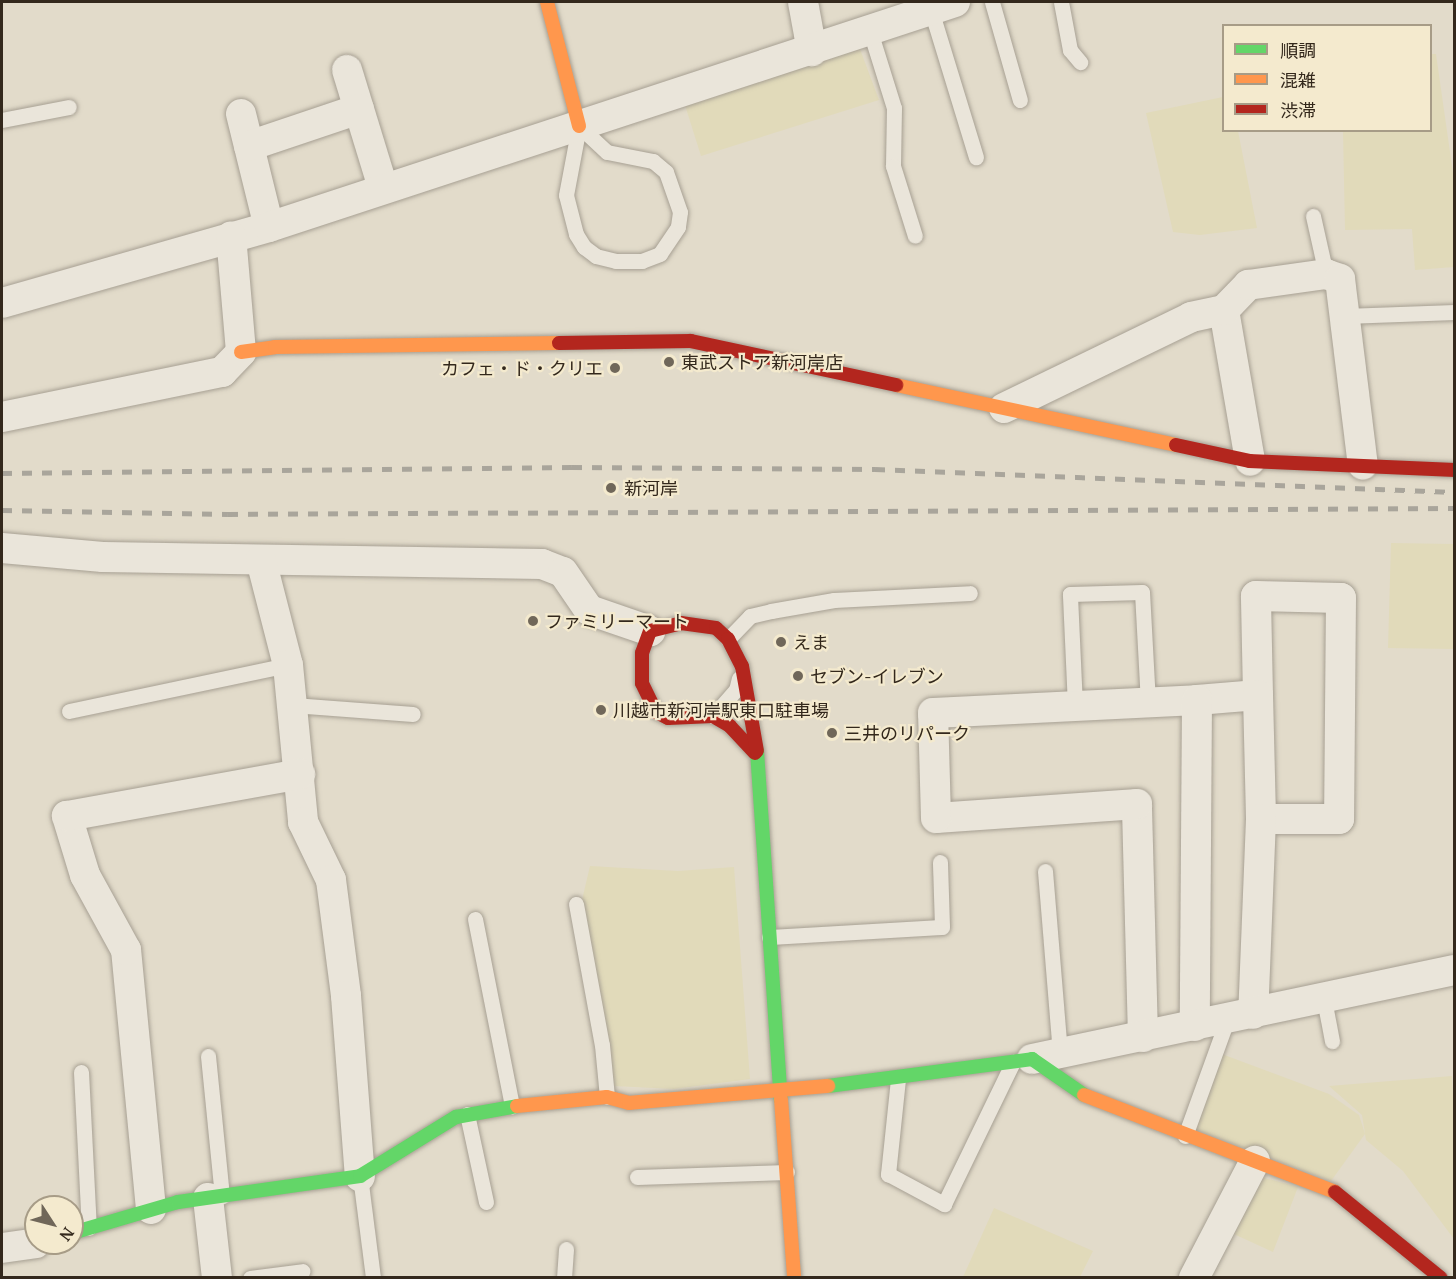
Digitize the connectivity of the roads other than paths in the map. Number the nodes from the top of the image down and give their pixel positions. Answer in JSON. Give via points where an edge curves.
{"nodes":[{"id":1,"x":547,"y":2,"type":"edge"},
{"id":2,"x":803,"y":2,"type":"edge"},
{"id":3,"x":992,"y":2,"type":"edge"},
{"id":4,"x":1061,"y":2,"type":"edge"},
{"id":5,"x":943,"y":6,"type":"edge"},
{"id":6,"x":870,"y":31,"type":"junction"},
{"id":7,"x":812,"y":51,"type":"junction"},
{"id":8,"x":1080,"y":62,"type":"dead end"},
{"id":9,"x":347,"y":70,"type":"dead end"},
{"id":10,"x":1020,"y":100,"type":"dead end"},
{"id":11,"x":69,"y":107,"type":"dead end"},
{"id":12,"x":359,"y":109,"type":"junction"},
{"id":13,"x":241,"y":114,"type":"dead end"},
{"id":14,"x":2,"y":120,"type":"edge"},
{"id":15,"x":579,"y":126,"type":"junction"},
{"id":16,"x":249,"y":146,"type":"junction"},
{"id":17,"x":976,"y":157,"type":"dead end"},
{"id":18,"x":383,"y":188,"type":"junction"},
{"id":19,"x":1313,"y":216,"type":"dead end"},
{"id":20,"x":269,"y":227,"type":"junction"},
{"id":21,"x":231,"y":236,"type":"junction"},
{"id":22,"x":915,"y":237,"type":"dead end"},
{"id":23,"x":1326,"y":274,"type":"junction"},
{"id":24,"x":2,"y":303,"type":"edge"},
{"id":25,"x":1224,"y":310,"type":"junction"},
{"id":26,"x":1454,"y":312,"type":"edge"},
{"id":27,"x":1345,"y":316,"type":"junction"},
{"id":28,"x":241,"y":352,"type":"junction"},
{"id":29,"x":1004,"y":408,"type":"junction"},
{"id":30,"x":2,"y":417,"type":"edge"},
{"id":31,"x":1250,"y":461,"type":"junction"},
{"id":32,"x":1363,"y":465,"type":"junction"},
{"id":33,"x":1455,"y":470,"type":"edge"},
{"id":34,"x":2,"y":549,"type":"edge"},
{"id":35,"x":261,"y":560,"type":"junction"},
{"id":36,"x":970,"y":593,"type":"dead end"},
{"id":37,"x":650,"y":631,"type":"junction"},
{"id":38,"x":728,"y":639,"type":"junction"},
{"id":39,"x":288,"y":665,"type":"junction"},
{"id":40,"x":742,"y":666,"type":"junction"},
{"id":41,"x":1258,"y":695,"type":"junction"},
{"id":42,"x":1197,"y":700,"type":"junction"},
{"id":43,"x":1148,"y":702,"type":"junction"},
{"id":44,"x":293,"y":705,"type":"junction"},
{"id":45,"x":1075,"y":706,"type":"junction"},
{"id":46,"x":69,"y":711,"type":"dead end"},
{"id":47,"x":413,"y":714,"type":"dead end"},
{"id":48,"x":713,"y":716,"type":"junction"},
{"id":49,"x":755,"y":753,"type":"junction"},
{"id":50,"x":300,"y":774,"type":"junction"},
{"id":51,"x":1261,"y":819,"type":"junction"},
{"id":52,"x":940,"y":862,"type":"dead end"},
{"id":53,"x":1045,"y":871,"type":"dead end"},
{"id":54,"x":576,"y":904,"type":"dead end"},
{"id":55,"x":475,"y":919,"type":"dead end"},
{"id":56,"x":769,"y":937,"type":"junction"},
{"id":57,"x":1455,"y":970,"type":"edge"},
{"id":58,"x":1324,"y":999,"type":"junction"},
{"id":59,"x":1240,"y":1017,"type":"junction"},
{"id":60,"x":1195,"y":1026,"type":"junction"},
{"id":61,"x":1143,"y":1037,"type":"junction"},
{"id":62,"x":1332,"y":1041,"type":"dead end"},
{"id":63,"x":208,"y":1056,"type":"dead end"},
{"id":64,"x":1035,"y":1058,"type":"junction"},
{"id":65,"x":81,"y":1072,"type":"dead end"},
{"id":66,"x":898,"y":1079,"type":"junction"},
{"id":67,"x":782,"y":1090,"type":"junction"},
{"id":68,"x":607,"y":1097,"type":"junction"},
{"id":69,"x":512,"y":1106,"type":"junction"},
{"id":70,"x":467,"y":1114,"type":"junction"},
{"id":71,"x":1185,"y":1136,"type":"junction"},
{"id":72,"x":1255,"y":1161,"type":"junction"},
{"id":73,"x":787,"y":1172,"type":"junction"},
{"id":74,"x":360,"y":1176,"type":"junction"},
{"id":75,"x":637,"y":1177,"type":"dead end"},
{"id":76,"x":215,"y":1197,"type":"junction"},
{"id":77,"x":486,"y":1202,"type":"dead end"},
{"id":78,"x":151,"y":1209,"type":"junction"},
{"id":79,"x":89,"y":1228,"type":"junction"},
{"id":80,"x":84,"y":1229,"type":"edge"},
{"id":81,"x":24,"y":1245,"type":"edge"},
{"id":82,"x":2,"y":1248,"type":"edge"},
{"id":83,"x":566,"y":1249,"type":"dead end"},
{"id":84,"x":303,"y":1271,"type":"dead end"},
{"id":85,"x":798,"y":1276,"type":"edge"},
{"id":86,"x":218,"y":1278,"type":"edge"},
{"id":87,"x":250,"y":1278,"type":"edge"},
{"id":88,"x":373,"y":1278,"type":"edge"},
{"id":89,"x":564,"y":1278,"type":"edge"},
{"id":90,"x":1194,"y":1278,"type":"edge"},
{"id":91,"x":1442,"y":1278,"type":"edge"}],
"edges":[{"from":1,"to":15,"type":"street"},
{"from":2,"to":7,"type":"street"},
{"from":3,"to":10,"type":"lane"},
{"from":4,"to":8,"type":"lane","via":[[1070,50]]},
{"from":5,"to":6,"type":"street"},
{"from":5,"to":17,"type":"lane"},
{"from":6,"to":7,"type":"street"},
{"from":6,"to":22,"type":"lane","via":[[894,108],[893,166]]},
{"from":7,"to":15,"type":"street"},
{"from":9,"to":12,"type":"street"},
{"from":11,"to":14,"type":"lane"},
{"from":12,"to":16,"type":"street"},
{"from":12,"to":18,"type":"street"},
{"from":13,"to":16,"type":"street"},
{"from":15,"to":15,"type":"lane","via":[[607,152],[653,161],[666,172],[680,212],[678,227],[660,254],[642,261],[616,261],[596,256],[580,240],[566,195]]},
{"from":15,"to":18,"type":"street"},
{"from":16,"to":20,"type":"street"},
{"from":18,"to":20,"type":"street"},
{"from":19,"to":23,"type":"lane"},
{"from":20,"to":21,"type":"street"},
{"from":21,"to":24,"type":"street"},
{"from":21,"to":28,"type":"street"},
{"from":23,"to":25,"type":"street","via":[[1248,285]]},
{"from":23,"to":27,"type":"street","via":[[1340,279]]},
{"from":25,"to":29,"type":"street","via":[[1191,317]]},
{"from":25,"to":31,"type":"street"},
{"from":26,"to":27,"type":"lane"},
{"from":27,"to":32,"type":"street"},
{"from":28,"to":29,"type":"street","via":[[275,347],[691,341]]},
{"from":28,"to":30,"type":"street","via":[[222,372]]},
{"from":29,"to":31,"type":"street"},
{"from":31,"to":32,"type":"street"},
{"from":32,"to":33,"type":"street"},
{"from":34,"to":35,"type":"street","via":[[103,557]]},
{"from":35,"to":37,"type":"street","via":[[552,566],[563,572],[589,610]]},
{"from":35,"to":39,"type":"street"},
{"from":36,"to":38,"type":"lane","via":[[834,600],[771,611],[750,616]]},
{"from":37,"to":38,"type":"street","via":[[681,622],[716,628]]},
{"from":37,"to":48,"type":"street","via":[[642,653],[642,683],[656,712],[668,718]]},
{"from":38,"to":40,"type":"street"},
{"from":39,"to":44,"type":"street"},
{"from":39,"to":46,"type":"lane"},
{"from":40,"to":48,"type":"lane","via":[[736,690]]},
{"from":40,"to":49,"type":"street","via":[[755,725]]},
{"from":41,"to":42,"type":"street"},
{"from":41,"to":51,"type":"street"},
{"from":41,"to":51,"type":"street","via":[[1256,596],[1341,598],[1339,819]]},
{"from":42,"to":43,"type":"street"},
{"from":42,"to":60,"type":"street"},
{"from":43,"to":45,"type":"street"},
{"from":43,"to":45,"type":"lane","via":[[1142,592],[1070,594]]},
{"from":44,"to":47,"type":"lane"},
{"from":44,"to":50,"type":"street"},
{"from":45,"to":61,"type":"street","via":[[933,713],[936,818],[1137,804]]},
{"from":48,"to":49,"type":"street","via":[[730,726]]},
{"from":49,"to":56,"type":"street"},
{"from":50,"to":74,"type":"street","via":[[303,822],[331,880],[346,996]]},
{"from":50,"to":78,"type":"street","via":[[67,816],[85,874],[126,950]]},
{"from":51,"to":59,"type":"street"},
{"from":52,"to":56,"type":"lane","via":[[942,927]]},
{"from":53,"to":64,"type":"lane"},
{"from":54,"to":68,"type":"lane","via":[[602,1045]]},
{"from":55,"to":69,"type":"lane"},
{"from":56,"to":67,"type":"street"},
{"from":57,"to":58,"type":"street"},
{"from":58,"to":59,"type":"street"},
{"from":58,"to":62,"type":"lane"},
{"from":59,"to":60,"type":"street"},
{"from":59,"to":71,"type":"lane"},
{"from":60,"to":61,"type":"street"},
{"from":61,"to":64,"type":"street"},
{"from":63,"to":76,"type":"lane"},
{"from":64,"to":66,"type":"street"},
{"from":64,"to":66,"type":"lane","via":[[944,1204],[888,1174]]},
{"from":64,"to":71,"type":"street","via":[[1081,1094]]},
{"from":65,"to":79,"type":"lane"},
{"from":66,"to":67,"type":"street"},
{"from":67,"to":68,"type":"street","via":[[629,1103]]},
{"from":67,"to":73,"type":"street"},
{"from":68,"to":69,"type":"street"},
{"from":69,"to":70,"type":"street"},
{"from":70,"to":74,"type":"street","via":[[437,1127]]},
{"from":70,"to":77,"type":"lane"},
{"from":71,"to":72,"type":"street"},
{"from":72,"to":90,"type":"street"},
{"from":72,"to":91,"type":"street","via":[[1329,1187]]},
{"from":73,"to":75,"type":"lane"},
{"from":73,"to":85,"type":"street"},
{"from":74,"to":76,"type":"street"},
{"from":74,"to":88,"type":"lane"},
{"from":76,"to":78,"type":"street"},
{"from":76,"to":86,"type":"street"},
{"from":78,"to":79,"type":"street"},
{"from":79,"to":80,"type":"street"},
{"from":81,"to":82,"type":"street"},
{"from":83,"to":89,"type":"lane"},
{"from":84,"to":87,"type":"lane"}]}
